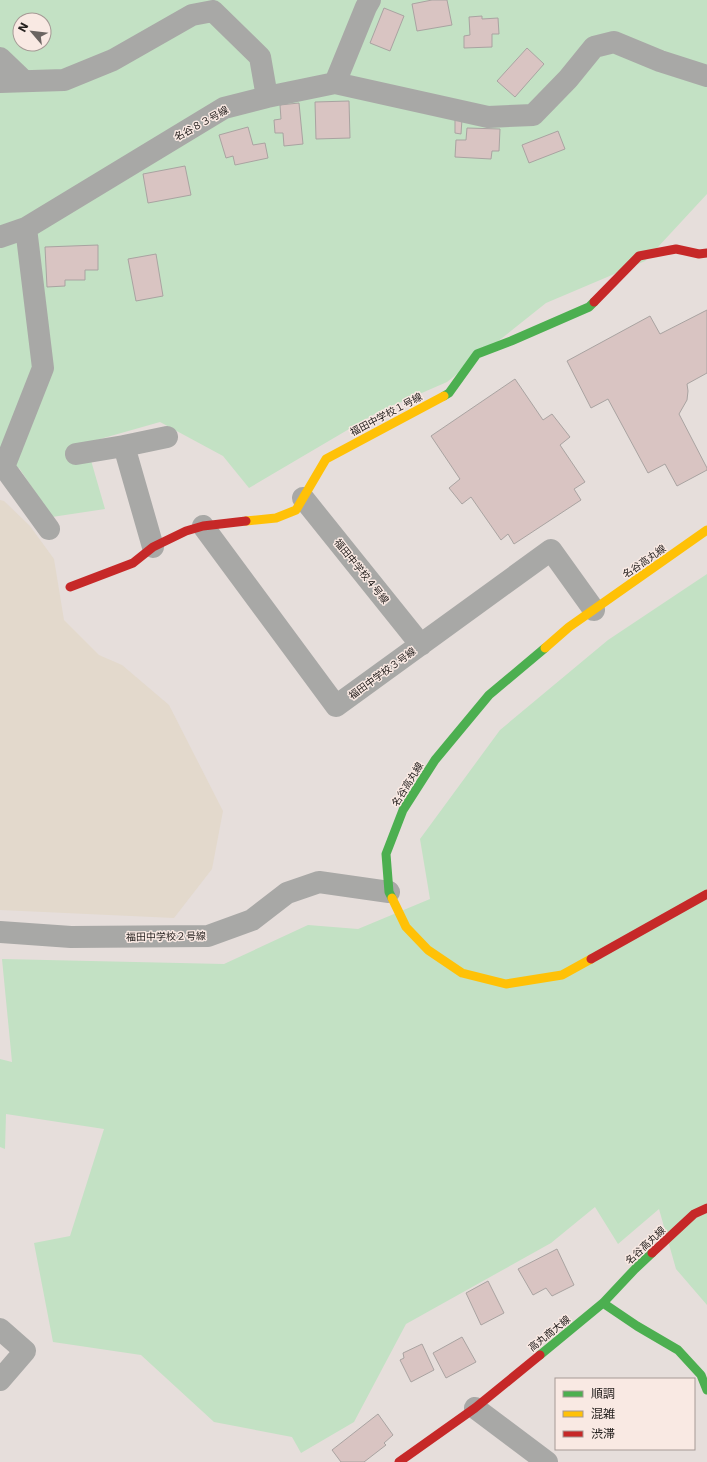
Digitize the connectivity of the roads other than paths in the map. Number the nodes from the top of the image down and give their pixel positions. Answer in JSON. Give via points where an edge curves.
{"nodes":[{"id":1,"x":370,"y":0,"type":"edge"},
{"id":2,"x":0,"y":58,"type":"edge"},
{"id":3,"x":707,"y":76,"type":"edge"},
{"id":4,"x":24,"y":81,"type":"junction"},
{"id":5,"x":0,"y":82,"type":"edge"},
{"id":6,"x":335,"y":83,"type":"junction"},
{"id":7,"x":267,"y":97,"type":"junction"},
{"id":8,"x":26,"y":228,"type":"junction"},
{"id":9,"x":0,"y":237,"type":"edge"},
{"id":10,"x":707,"y":253,"type":"edge"},
{"id":11,"x":167,"y":437,"type":"dead end"},
{"id":12,"x":124,"y":446,"type":"junction"},
{"id":13,"x":76,"y":454,"type":"dead end"},
{"id":14,"x":303,"y":498,"type":"junction"},
{"id":15,"x":203,"y":526,"type":"junction"},
{"id":16,"x":49,"y":529,"type":"dead end"},
{"id":17,"x":707,"y":530,"type":"edge"},
{"id":18,"x":153,"y":547,"type":"junction"},
{"id":19,"x":70,"y":587,"type":"dead end"},
{"id":20,"x":594,"y":610,"type":"junction"},
{"id":21,"x":421,"y":645,"type":"junction"},
{"id":22,"x":389,"y":892,"type":"junction"},
{"id":23,"x":707,"y":894,"type":"edge"},
{"id":24,"x":0,"y":932,"type":"edge"},
{"id":25,"x":707,"y":1208,"type":"edge"},
{"id":26,"x":603,"y":1303,"type":"junction"},
{"id":27,"x":0,"y":1329,"type":"edge"},
{"id":28,"x":0,"y":1380,"type":"edge"},
{"id":29,"x":707,"y":1390,"type":"edge"},
{"id":30,"x":475,"y":1408,"type":"junction"},
{"id":31,"x":399,"y":1462,"type":"edge"},
{"id":32,"x":547,"y":1462,"type":"edge"}],
"edges":[{"from":1,"to":6,"type":"street"},
{"from":2,"to":4,"type":"street"},
{"from":3,"to":6,"type":"street","via":[[660,61],[614,42],[594,47],[568,79],[533,115],[488,117]]},
{"from":4,"to":5,"type":"street"},
{"from":4,"to":7,"type":"street","via":[[64,80],[113,60],[192,15],[213,11],[260,57]]},
{"from":6,"to":7,"type":"street","name":"名谷８３号線"},
{"from":7,"to":8,"type":"street","name":"名谷８３号線","via":[[224,108]]},
{"from":8,"to":9,"type":"street","name":"名谷８３号線"},
{"from":8,"to":16,"type":"street","via":[[43,368],[4,467]]},
{"from":10,"to":14,"type":"street","name":"福田中学校１号線","via":[[699,254],[676,249],[639,256],[589,307],[477,354],[449,393],[326,459]]},
{"from":11,"to":12,"type":"street"},
{"from":12,"to":13,"type":"street"},
{"from":12,"to":18,"type":"street"},
{"from":14,"to":15,"type":"street","name":"福田中学校１号線","via":[[296,510],[276,518]]},
{"from":14,"to":21,"type":"street","name":"福田中学校４号線"},
{"from":15,"to":18,"type":"street","name":"福田中学校１号線"},
{"from":15,"to":21,"type":"street","name":"福田中学校３号線","via":[[336,706]]},
{"from":17,"to":20,"type":"street","name":"名谷高丸線"},
{"from":18,"to":19,"type":"street","name":"福田中学校１号線","via":[[132,563]]},
{"from":20,"to":21,"type":"street","name":"福田中学校３号線","via":[[551,550]]},
{"from":20,"to":22,"type":"street","name":"名谷高丸線","via":[[569,627],[489,695],[435,760],[403,810],[386,854]]},
{"from":22,"to":23,"type":"street","name":"名谷高丸線","via":[[406,928],[428,950],[462,973],[506,984],[562,975]]},
{"from":22,"to":24,"type":"street","name":"福田中学校２号線","via":[[319,882],[287,893],[252,920],[208,936],[71,937]]},
{"from":25,"to":26,"type":"street","name":"名谷高丸線","via":[[694,1214]]},
{"from":26,"to":29,"type":"street","via":[[678,1350],[701,1375]]},
{"from":26,"to":30,"type":"street","name":"高丸商大線"},
{"from":27,"to":28,"type":"street","via":[[25,1351]]},
{"from":30,"to":31,"type":"street","name":"高丸商大線"},
{"from":30,"to":32,"type":"street"}]}
